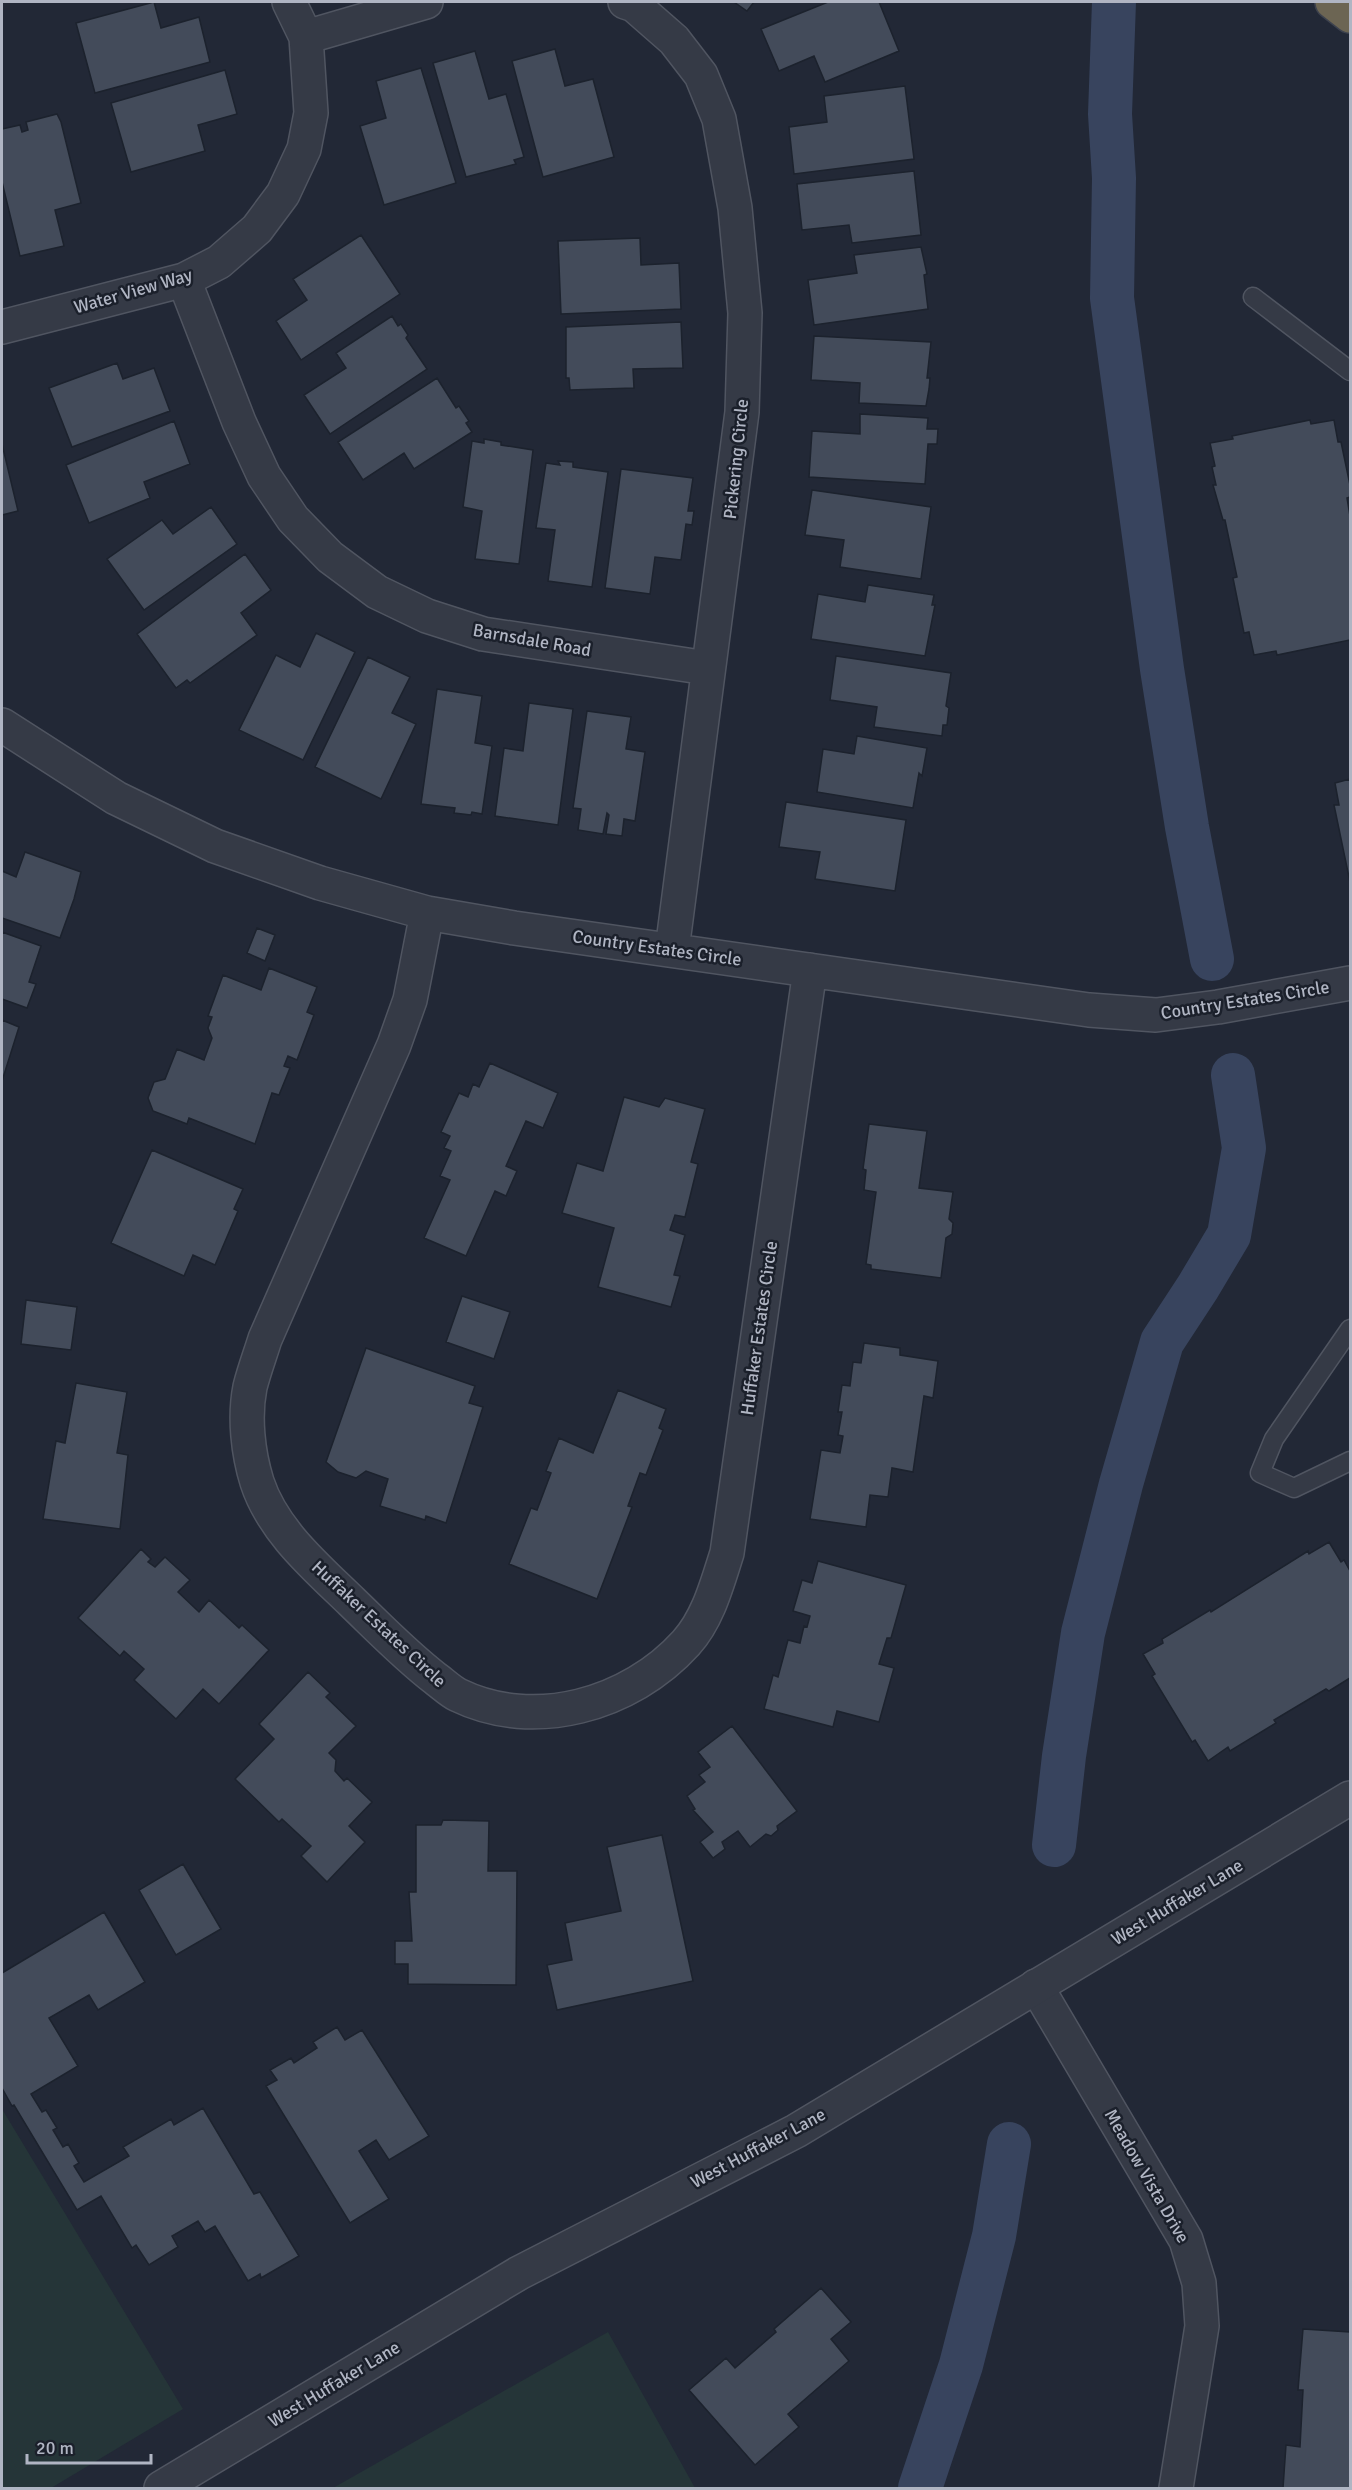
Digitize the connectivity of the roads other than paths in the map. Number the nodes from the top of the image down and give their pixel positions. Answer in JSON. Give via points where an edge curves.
{"nodes":[{"id":1,"x":289,"y":2,"type":"edge"},
{"id":2,"x":426,"y":2,"type":"edge"},
{"id":3,"x":625,"y":2,"type":"edge"},
{"id":4,"x":1332,"y":2,"type":"edge"},
{"id":5,"x":1350,"y":16,"type":"edge"},
{"id":6,"x":306,"y":38,"type":"junction"},
{"id":7,"x":184,"y":280,"type":"junction"},
{"id":8,"x":1253,"y":297,"type":"dead end"},
{"id":9,"x":2,"y":327,"type":"edge"},
{"id":10,"x":1350,"y":371,"type":"edge"},
{"id":11,"x":707,"y":668,"type":"junction"},
{"id":12,"x":2,"y":725,"type":"edge"},
{"id":13,"x":427,"y":912,"type":"junction"},
{"id":14,"x":672,"y":950,"type":"junction"},
{"id":15,"x":810,"y":970,"type":"junction"},
{"id":16,"x":1350,"y":983,"type":"edge"},
{"id":17,"x":1350,"y":1329,"type":"edge"},
{"id":18,"x":1350,"y":1461,"type":"edge"},
{"id":19,"x":1350,"y":1798,"type":"edge"},
{"id":20,"x":1036,"y":1986,"type":"junction"},
{"id":21,"x":161,"y":2488,"type":"edge"},
{"id":22,"x":1176,"y":2488,"type":"edge"}],
"edges":[{"from":1,"to":6,"type":"street","name":"Water View Way"},
{"from":2,"to":6,"type":"street"},
{"from":3,"to":11,"type":"street","name":"Pickering Circle","via":[[634,5],[674,40],[700,75],[719,119],[735,208],[745,313],[742,412]]},
{"from":4,"to":5,"type":"highway"},
{"from":6,"to":7,"type":"street","name":"Water View Way","via":[[311,113],[304,149],[283,194],[257,229],[219,262]]},
{"from":7,"to":9,"type":"street","name":"Water View Way"},
{"from":7,"to":11,"type":"street","name":"Barnsdale Road","via":[[264,476],[293,519],[330,557],[377,592],[428,616],[483,634]]},
{"from":8,"to":10,"type":"lane"},
{"from":11,"to":14,"type":"street","name":"Pickering Circle"},
{"from":12,"to":13,"type":"street","name":"Country Estates Circle","via":[[116,798],[214,846],[320,883]]},
{"from":13,"to":14,"type":"street","name":"Country Estates Circle"},
{"from":13,"to":15,"type":"street","name":"Huffaker Estates Circle","via":[[410,1000],[394,1045],[266,1340],[250,1388],[248,1436],[257,1482],[273,1514],[300,1551],[422,1668],[456,1695],[495,1708],[552,1712],[605,1700],[652,1675],[687,1642],[712,1600],[727,1553]]},
{"from":14,"to":15,"type":"street","name":"Country Estates Circle"},
{"from":15,"to":16,"type":"street","name":"Country Estates Circle","via":[[1034,1003],[1156,1015]]},
{"from":17,"to":18,"type":"lane","via":[[1274,1439],[1260,1473],[1294,1488]]},
{"from":19,"to":20,"type":"street","name":"West Huffaker Lane"},
{"from":20,"to":21,"type":"street","name":"West Huffaker Lane","via":[[796,2131],[519,2273]]},
{"from":20,"to":22,"type":"street","name":"Meadow Vista Drive","via":[[1186,2240],[1199,2283],[1202,2326]]}]}
